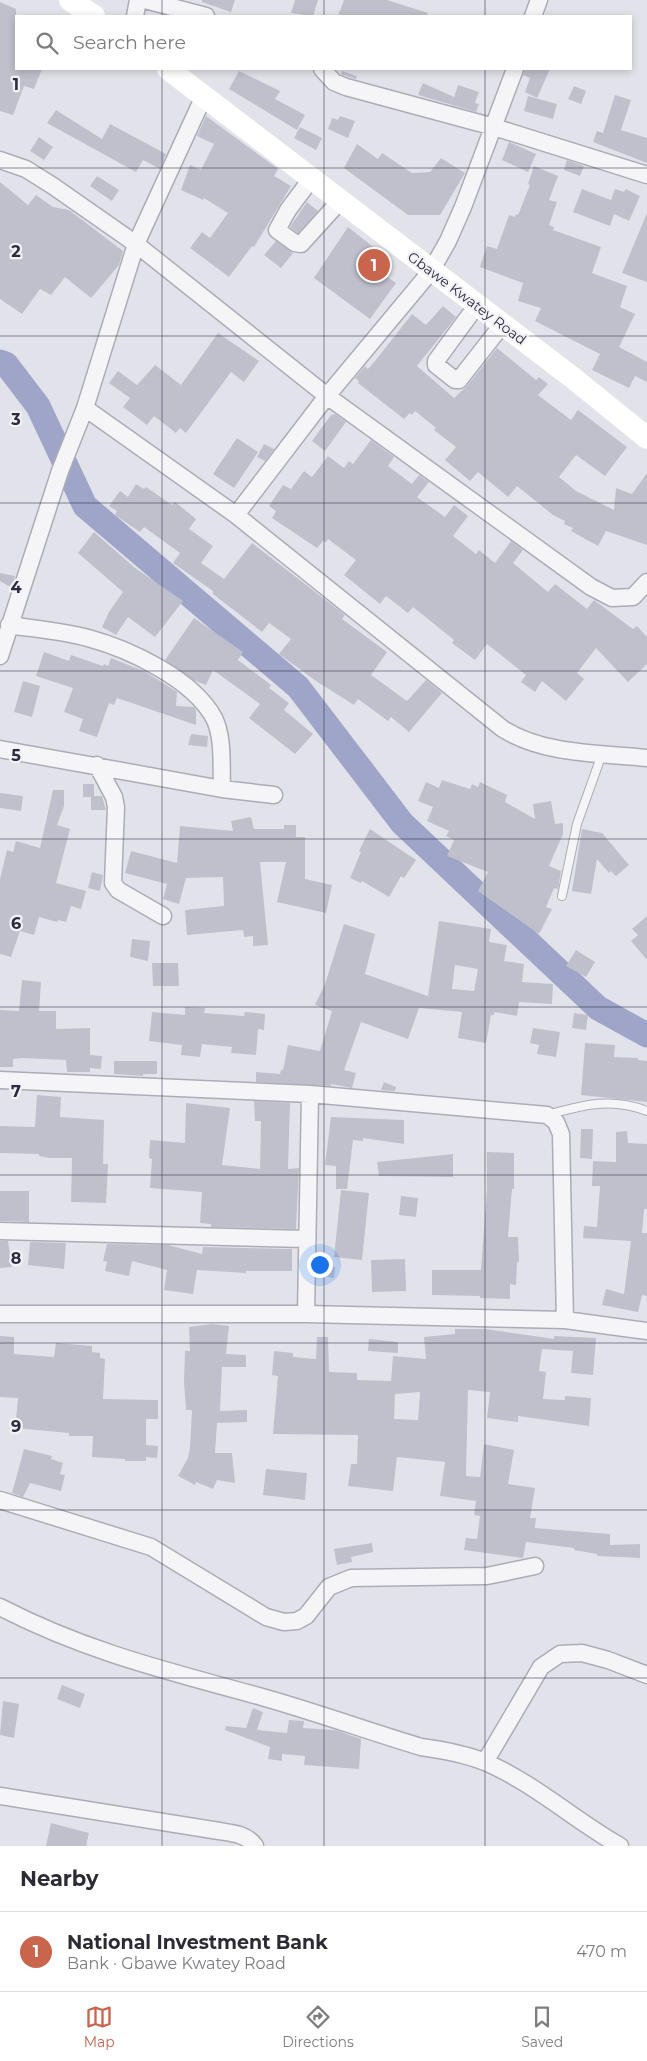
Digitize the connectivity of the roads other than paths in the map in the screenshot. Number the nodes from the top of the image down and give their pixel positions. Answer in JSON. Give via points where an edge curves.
{"nodes":[{"id":1,"x":70,"y":0,"type":"edge"},
{"id":2,"x":138,"y":0,"type":"edge"},
{"id":3,"x":145,"y":0,"type":"edge"},
{"id":4,"x":539,"y":0,"type":"edge"},
{"id":5,"x":92,"y":15,"type":"edge"},
{"id":6,"x":135,"y":15,"type":"edge"},
{"id":7,"x":202,"y":15,"type":"edge"},
{"id":8,"x":533,"y":15,"type":"edge"},
{"id":9,"x":169,"y":70,"type":"edge"},
{"id":10,"x":323,"y":70,"type":"edge"},
{"id":11,"x":514,"y":70,"type":"edge"},
{"id":12,"x":204,"y":96,"type":"junction"},
{"id":13,"x":494,"y":127,"type":"junction"},
{"id":14,"x":0,"y":160,"type":"edge"},
{"id":15,"x":647,"y":175,"type":"edge"},
{"id":16,"x":311,"y":179,"type":"junction"},
{"id":17,"x":340,"y":201,"type":"junction"},
{"id":18,"x":136,"y":244,"type":"junction"},
{"id":19,"x":431,"y":271,"type":"junction"},
{"id":20,"x":477,"y":305,"type":"junction"},
{"id":21,"x":502,"y":325,"type":"junction"},
{"id":22,"x":327,"y":396,"type":"junction"},
{"id":23,"x":85,"y":408,"type":"junction"},
{"id":24,"x":647,"y":438,"type":"edge"},
{"id":25,"x":236,"y":515,"type":"junction"},
{"id":26,"x":647,"y":582,"type":"edge"},
{"id":27,"x":9,"y":625,"type":"junction"},
{"id":28,"x":0,"y":656,"type":"edge"},
{"id":29,"x":0,"y":748,"type":"edge"},
{"id":30,"x":602,"y":753,"type":"junction"},
{"id":31,"x":647,"y":758,"type":"edge"},
{"id":32,"x":98,"y":765,"type":"junction"},
{"id":33,"x":222,"y":789,"type":"junction"},
{"id":34,"x":274,"y":795,"type":"dead end"},
{"id":35,"x":562,"y":896,"type":"dead end"},
{"id":36,"x":163,"y":916,"type":"dead end"},
{"id":37,"x":0,"y":1080,"type":"edge"},
{"id":38,"x":310,"y":1094,"type":"junction"},
{"id":39,"x":647,"y":1110,"type":"edge"},
{"id":40,"x":547,"y":1115,"type":"junction"},
{"id":41,"x":0,"y":1231,"type":"edge"},
{"id":42,"x":306,"y":1239,"type":"junction"},
{"id":43,"x":0,"y":1314,"type":"edge"},
{"id":44,"x":306,"y":1314,"type":"junction"},
{"id":45,"x":565,"y":1320,"type":"junction"},
{"id":46,"x":647,"y":1331,"type":"edge"},
{"id":47,"x":0,"y":1500,"type":"edge"},
{"id":48,"x":535,"y":1566,"type":"dead end"},
{"id":49,"x":0,"y":1607,"type":"edge"},
{"id":50,"x":647,"y":1676,"type":"edge"},
{"id":51,"x":485,"y":1762,"type":"junction"},
{"id":52,"x":0,"y":1796,"type":"edge"},
{"id":53,"x":255,"y":1846,"type":"edge"},
{"id":54,"x":620,"y":1846,"type":"edge"}],
"edges":[{"from":1,"to":5,"type":"street"},
{"from":2,"to":6,"type":"street"},
{"from":3,"to":7,"type":"street"},
{"from":4,"to":8,"type":"street"},
{"from":9,"to":12,"type":"street","name":"Gbawe Kwatey Road"},
{"from":10,"to":13,"type":"street","via":[[334,82],[346,87]]},
{"from":11,"to":13,"type":"street"},
{"from":12,"to":16,"type":"street","name":"Gbawe Kwatey Road"},
{"from":12,"to":18,"type":"street"},
{"from":13,"to":15,"type":"street"},
{"from":13,"to":19,"type":"street","via":[[452,232]]},
{"from":14,"to":18,"type":"street","via":[[26,169]]},
{"from":16,"to":17,"type":"street","name":"Gbawe Kwatey Road"},
{"from":16,"to":17,"type":"street","via":[[277,230],[301,244]]},
{"from":17,"to":19,"type":"street","name":"Gbawe Kwatey Road"},
{"from":18,"to":22,"type":"street"},
{"from":18,"to":23,"type":"street"},
{"from":19,"to":20,"type":"street","name":"Gbawe Kwatey Road"},
{"from":19,"to":22,"type":"street"},
{"from":20,"to":21,"type":"street","name":"Gbawe Kwatey Road"},
{"from":20,"to":21,"type":"street","via":[[436,361],[455,380]]},
{"from":21,"to":24,"type":"street","name":"Gbawe Kwatey Road"},
{"from":22,"to":25,"type":"street"},
{"from":22,"to":26,"type":"street","via":[[591,587],[612,598],[633,597]]},
{"from":23,"to":25,"type":"street"},
{"from":23,"to":27,"type":"street","via":[[60,471]]},
{"from":25,"to":30,"type":"street","via":[[503,729],[534,744]]},
{"from":27,"to":28,"type":"street"},
{"from":27,"to":33,"type":"street","via":[[88,638],[135,656],[185,684],[214,719],[220,742]]},
{"from":29,"to":32,"type":"street"},
{"from":30,"to":31,"type":"street"},
{"from":30,"to":35,"type":"lane","via":[[577,824]]},
{"from":32,"to":33,"type":"street"},
{"from":32,"to":36,"type":"street","via":[[116,807],[113,884]]},
{"from":33,"to":34,"type":"street"},
{"from":37,"to":38,"type":"street"},
{"from":38,"to":40,"type":"street"},
{"from":38,"to":42,"type":"street"},
{"from":39,"to":40,"type":"lane","via":[[599,1102]]},
{"from":40,"to":45,"type":"street","via":[[556,1122],[561,1134]]},
{"from":41,"to":42,"type":"street"},
{"from":42,"to":44,"type":"street"},
{"from":43,"to":44,"type":"street"},
{"from":44,"to":45,"type":"street"},
{"from":45,"to":46,"type":"street"},
{"from":47,"to":48,"type":"street","via":[[151,1547],[266,1617],[284,1622],[306,1616],[329,1587],[351,1578],[487,1576]]},
{"from":49,"to":51,"type":"street","via":[[39,1627],[131,1662],[262,1697],[421,1747]]},
{"from":50,"to":51,"type":"street","via":[[591,1655],[560,1654],[541,1667]]},
{"from":51,"to":54,"type":"street"},
{"from":52,"to":53,"type":"street","via":[[226,1832],[251,1840]]}]}
